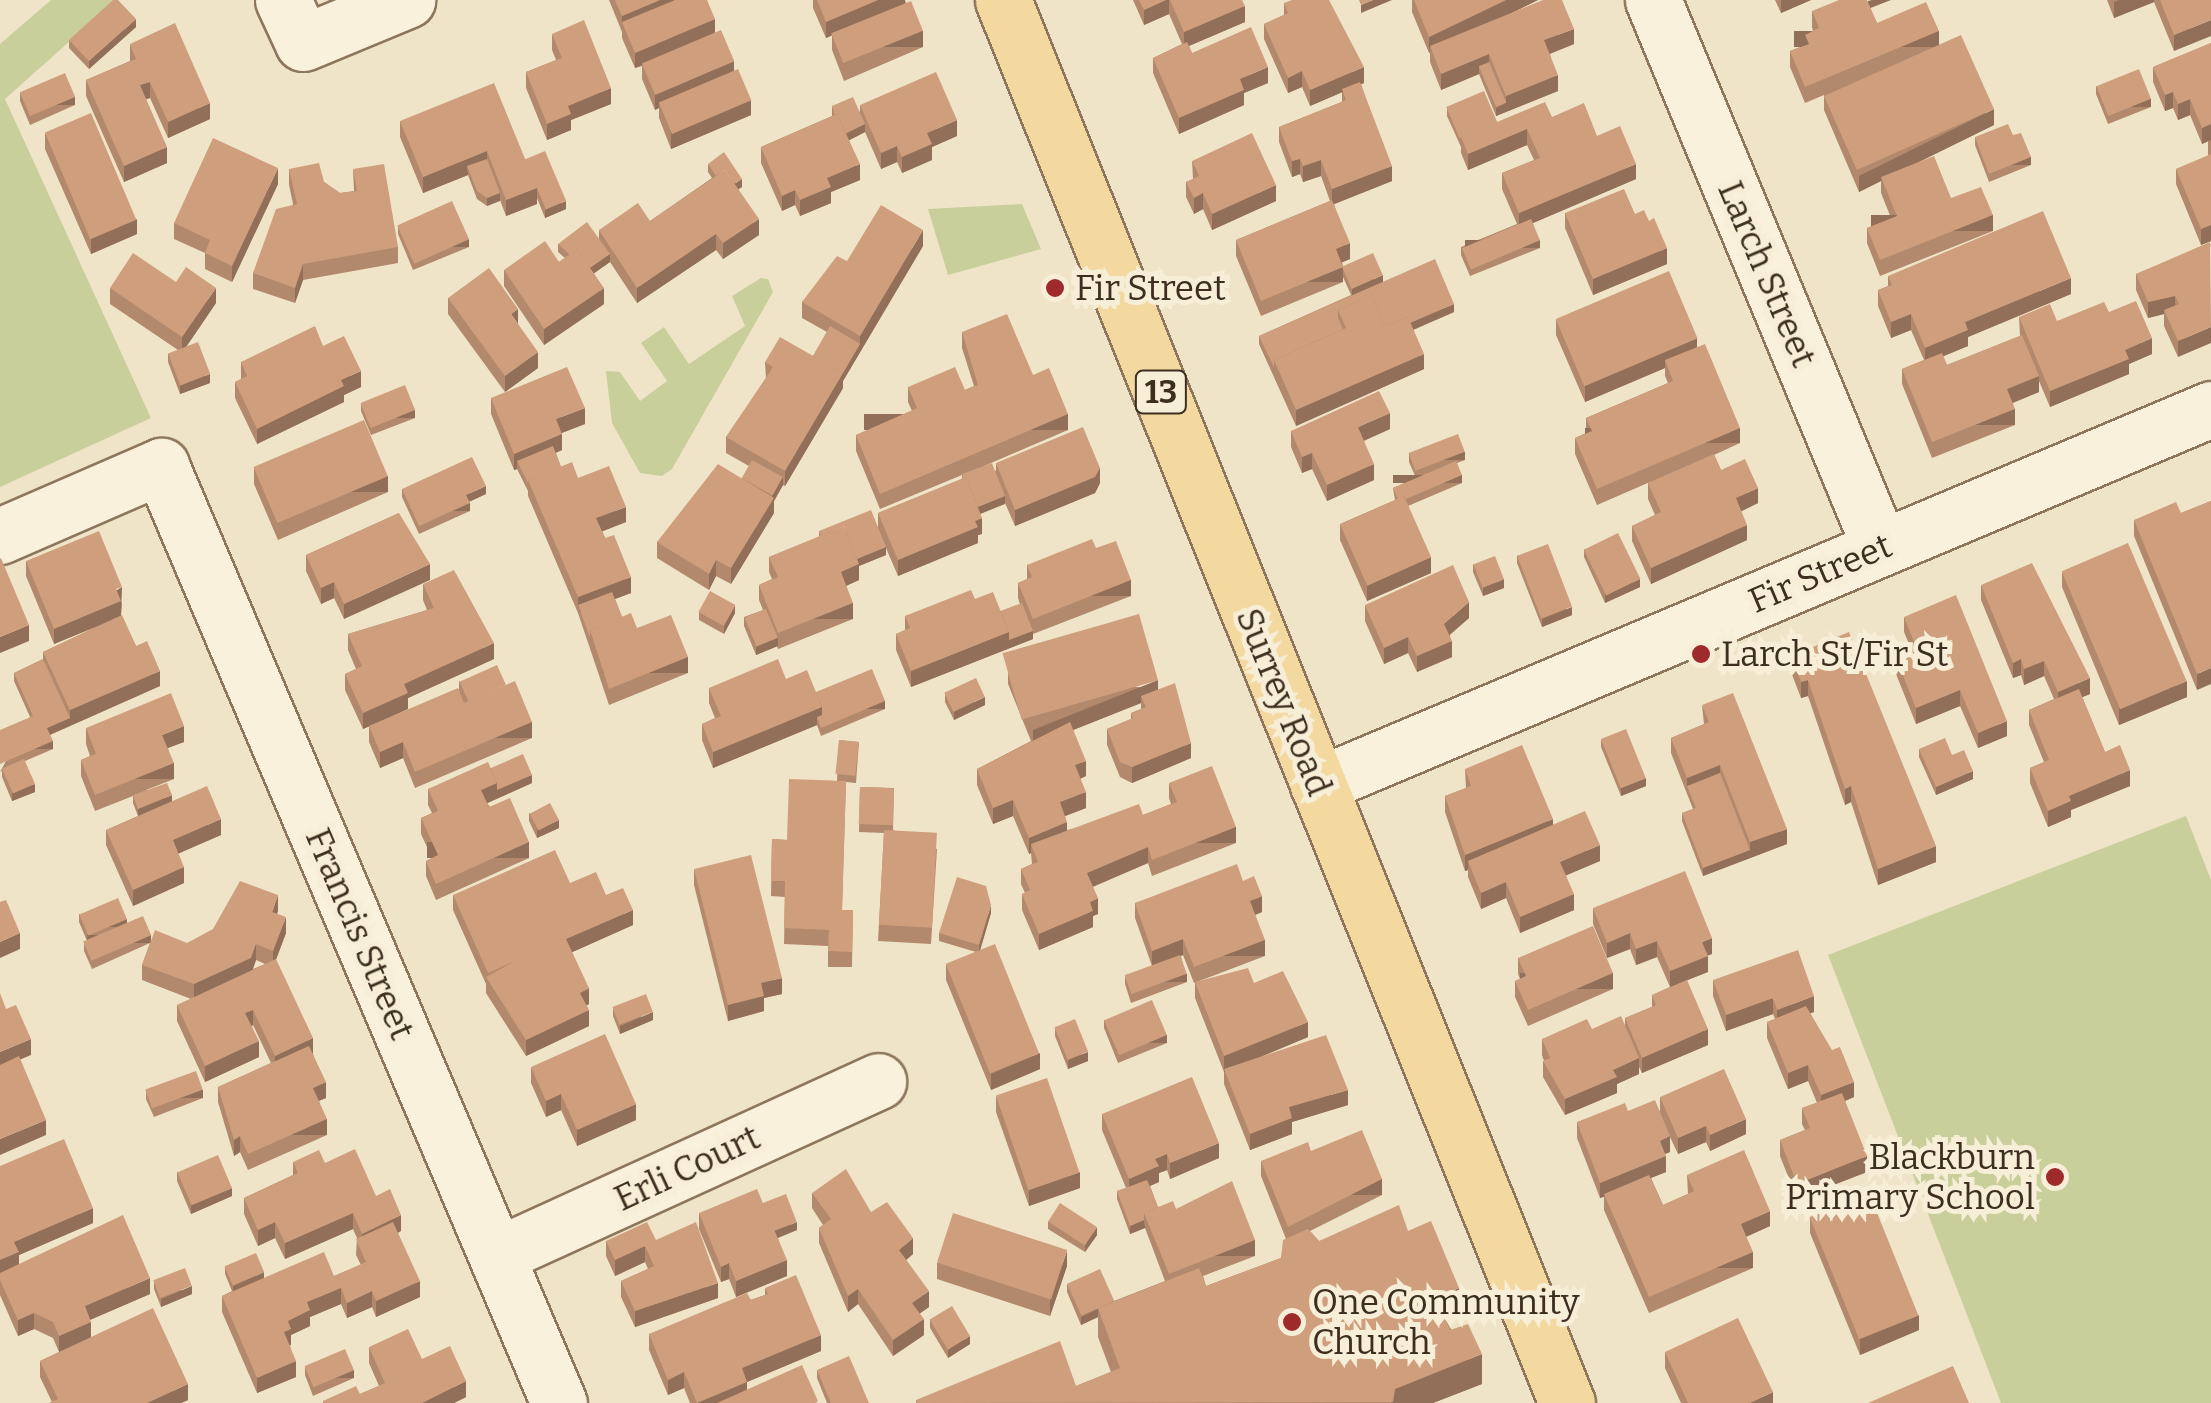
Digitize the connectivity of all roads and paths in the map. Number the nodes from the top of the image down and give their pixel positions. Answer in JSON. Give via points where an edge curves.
{"nodes":[{"id":1,"x":283,"y":0,"type":"edge"},
{"id":2,"x":407,"y":0,"type":"edge"},
{"id":3,"x":1003,"y":0,"type":"edge"},
{"id":4,"x":1653,"y":0,"type":"edge"},
{"id":5,"x":2211,"y":409,"type":"edge"},
{"id":6,"x":0,"y":536,"type":"edge"},
{"id":7,"x":1880,"y":548,"type":"junction"},
{"id":8,"x":1318,"y":785,"type":"junction"},
{"id":9,"x":878,"y":1081,"type":"dead end"},
{"id":10,"x":497,"y":1255,"type":"junction"},
{"id":11,"x":560,"y":1403,"type":"edge"},
{"id":12,"x":1567,"y":1403,"type":"edge"}],
"edges":[{"from":1,"to":2,"type":"street","via":[[303,44]]},
{"from":3,"to":8,"type":"main road","name":"Surrey Road","number":"13"},
{"from":4,"to":7,"type":"street","name":"Larch Street"},
{"from":5,"to":7,"type":"street","name":"Fir Street"},
{"from":6,"to":10,"type":"street","name":"Francis Street","via":[[161,466]]},
{"from":7,"to":8,"type":"street","name":"Fir Street"},
{"from":8,"to":12,"type":"main road","name":"Surrey Road","number":"13"},
{"from":9,"to":10,"type":"street","name":"Erli Court"},
{"from":10,"to":11,"type":"street","name":"Francis Street"}]}
